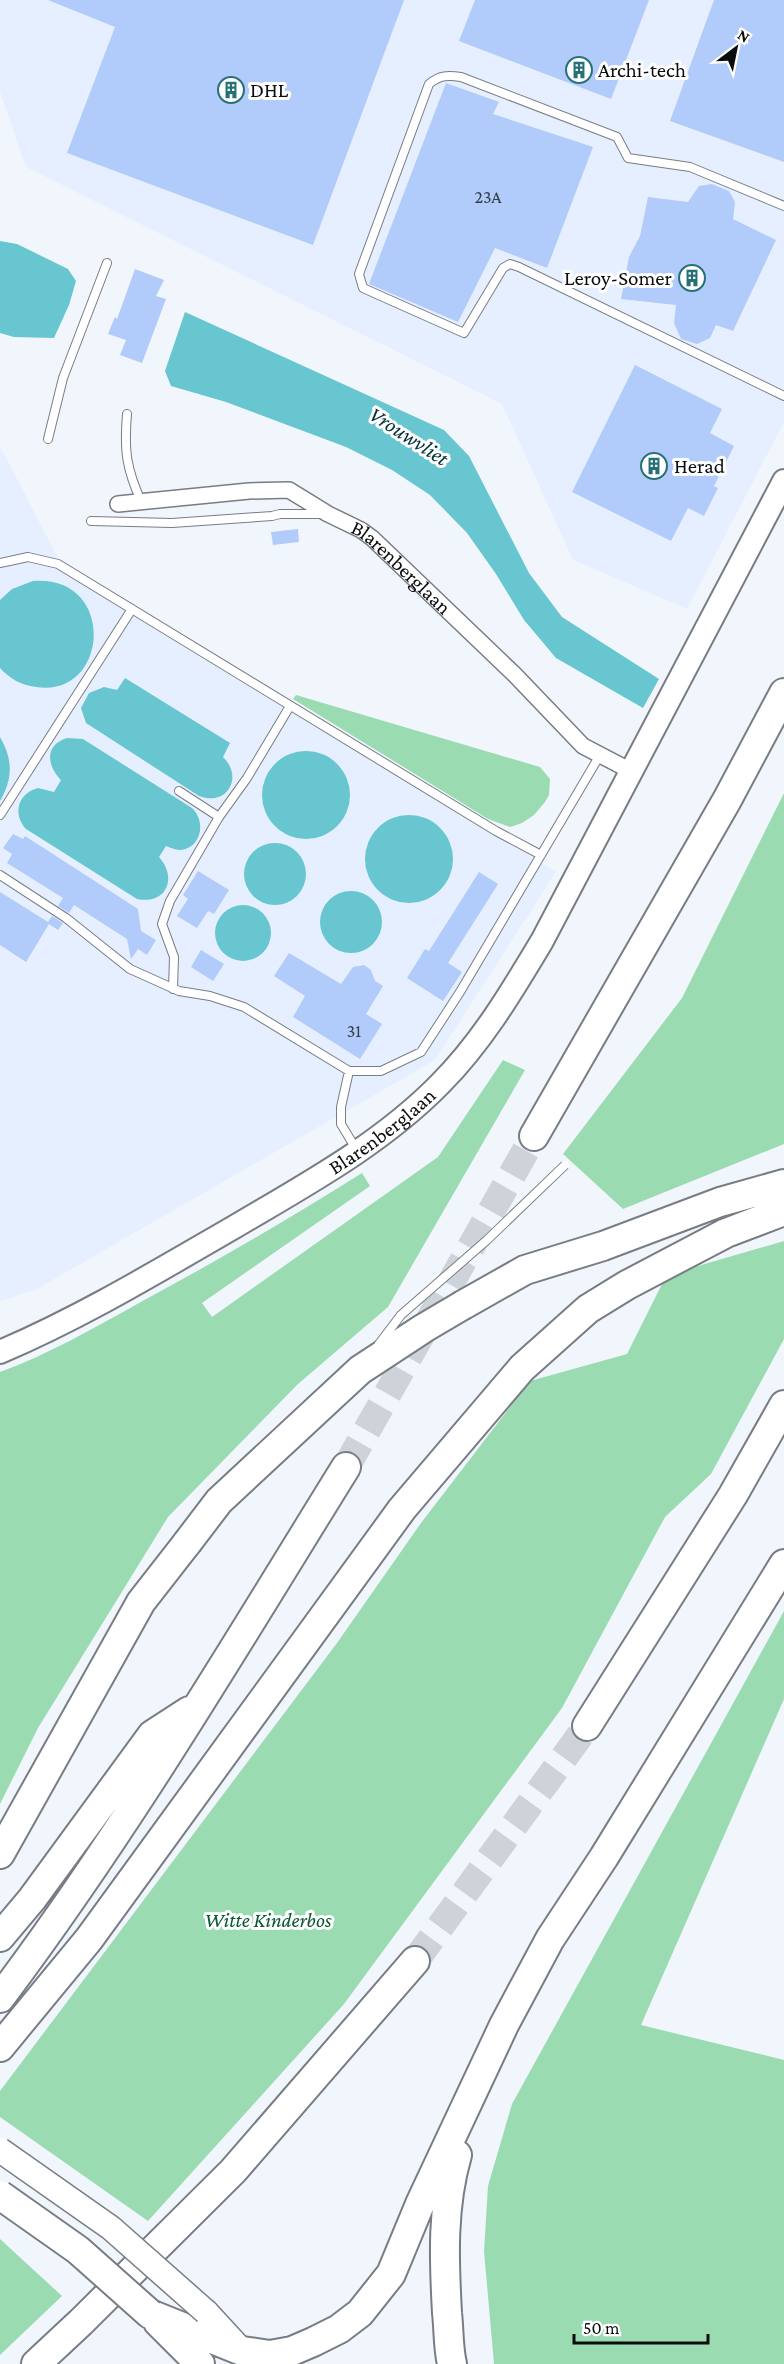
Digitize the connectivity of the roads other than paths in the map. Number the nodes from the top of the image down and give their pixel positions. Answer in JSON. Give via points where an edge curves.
{"nodes":[{"id":1,"x":784,"y":206,"type":"edge"},
{"id":2,"x":107,"y":263,"type":"dead end"},
{"id":3,"x":784,"y":396,"type":"edge"},
{"id":4,"x":127,"y":414,"type":"dead end"},
{"id":5,"x":48,"y":439,"type":"dead end"},
{"id":6,"x":784,"y":481,"type":"edge"},
{"id":7,"x":142,"y":502,"type":"junction"},
{"id":8,"x":118,"y":504,"type":"dead end"},
{"id":9,"x":328,"y":514,"type":"junction"},
{"id":10,"x":91,"y":521,"type":"dead end"},
{"id":11,"x":0,"y":563,"type":"edge"},
{"id":12,"x":132,"y":609,"type":"junction"},
{"id":13,"x":784,"y":693,"type":"edge"},
{"id":14,"x":290,"y":706,"type":"junction"},
{"id":15,"x":600,"y":755,"type":"junction"},
{"id":16,"x":632,"y":771,"type":"junction"},
{"id":17,"x":179,"y":791,"type":"dead end"},
{"id":18,"x":0,"y":815,"type":"edge"},
{"id":19,"x":219,"y":817,"type":"junction"},
{"id":20,"x":541,"y":855,"type":"junction"},
{"id":21,"x":0,"y":875,"type":"edge"},
{"id":22,"x":173,"y":989,"type":"junction"},
{"id":23,"x":349,"y":1071,"type":"junction"},
{"id":24,"x":534,"y":1136,"type":"tunnel mouth"},
{"id":25,"x":357,"y":1152,"type":"junction"},
{"id":26,"x":565,"y":1165,"type":"dead end"},
{"id":27,"x":784,"y":1184,"type":"edge"},
{"id":28,"x":784,"y":1211,"type":"edge"},
{"id":29,"x":0,"y":1352,"type":"edge"},
{"id":30,"x":360,"y":1370,"type":"junction"},
{"id":31,"x":784,"y":1405,"type":"edge"},
{"id":32,"x":346,"y":1467,"type":"tunnel mouth"},
{"id":33,"x":784,"y":1564,"type":"edge"},
{"id":34,"x":199,"y":1705,"type":"junction"},
{"id":35,"x":587,"y":1726,"type":"tunnel mouth"},
{"id":36,"x":0,"y":1854,"type":"edge"},
{"id":37,"x":0,"y":1937,"type":"edge"},
{"id":38,"x":416,"y":1961,"type":"tunnel mouth"},
{"id":39,"x":0,"y":1998,"type":"edge"},
{"id":40,"x":0,"y":2047,"type":"edge"},
{"id":41,"x":475,"y":2091,"type":"junction"},
{"id":42,"x":0,"y":2150,"type":"edge"},
{"id":43,"x":0,"y":2195,"type":"edge"},
{"id":44,"x":193,"y":2328,"type":"junction"},
{"id":45,"x":248,"y":2358,"type":"edge"},
{"id":46,"x":36,"y":2364,"type":"edge"},
{"id":47,"x":200,"y":2364,"type":"edge"},
{"id":48,"x":452,"y":2364,"type":"edge"}],
"edges":[{"from":1,"to":3,"type":"lane","via":[[690,168],[628,158],[617,138],[461,77],[446,75],[429,84],[359,273],[363,288],[464,333],[503,268],[510,264]]},
{"from":2,"to":5,"type":"lane","via":[[63,378]]},
{"from":4,"to":7,"type":"lane","via":[[128,466]]},
{"from":6,"to":16,"type":"street","name":"Blarenberglaan"},
{"from":7,"to":8,"type":"street","name":"Blarenberglaan"},
{"from":7,"to":9,"type":"street","name":"Blarenberglaan","via":[[289,490]]},
{"from":9,"to":10,"type":"lane","via":[[172,523]]},
{"from":9,"to":15,"type":"street","name":"Blarenberglaan","via":[[372,538],[584,746]]},
{"from":11,"to":12,"type":"lane","via":[[28,557],[57,564]]},
{"from":12,"to":14,"type":"lane"},
{"from":12,"to":18,"type":"lane"},
{"from":13,"to":24,"type":"highway"},
{"from":14,"to":19,"type":"lane"},
{"from":14,"to":20,"type":"lane"},
{"from":15,"to":16,"type":"street","name":"Blarenberglaan"},
{"from":15,"to":20,"type":"lane"},
{"from":16,"to":25,"type":"street","name":"Blarenberglaan","via":[[498,1014],[442,1083],[400,1123]]},
{"from":17,"to":19,"type":"lane"},
{"from":19,"to":22,"type":"lane","via":[[170,901],[162,924],[174,957]]},
{"from":20,"to":23,"type":"lane","via":[[421,1052],[381,1071]]},
{"from":21,"to":22,"type":"lane","via":[[66,918],[130,969]]},
{"from":22,"to":23,"type":"lane","via":[[244,1006]]},
{"from":23,"to":25,"type":"lane","via":[[341,1124]]},
{"from":25,"to":29,"type":"street","name":"Blarenberglaan","via":[[118,1295]]},
{"from":26,"to":30,"type":"lane","bridge":true,"via":[[487,1240],[400,1315]]},
{"from":27,"to":30,"type":"highway","bridge":true,"via":[[525,1270]]},
{"from":28,"to":40,"type":"highway","via":[[726,1233],[627,1285],[588,1309],[522,1368],[402,1509],[89,1939]]},
{"from":30,"to":36,"type":"highway","bridge":true,"via":[[219,1501],[141,1602]]},
{"from":31,"to":35,"type":"highway","via":[[733,1495]]},
{"from":32,"to":34,"type":"highway"},
{"from":33,"to":41,"type":"highway","via":[[550,1939],[504,2025]]},
{"from":34,"to":37,"type":"highway","via":[[152,1735]]},
{"from":34,"to":39,"type":"highway","via":[[60,1919]]},
{"from":38,"to":46,"type":"highway","via":[[233,2171]]},
{"from":41,"to":45,"type":"highway","via":[[391,2274],[360,2313],[339,2329],[292,2351]]},
{"from":41,"to":48,"type":"highway","via":[[450,2179],[445,2226]]},
{"from":42,"to":44,"type":"main road","bridge":true,"via":[[111,2228]]},
{"from":43,"to":44,"type":"highway","bridge":true,"via":[[78,2250],[150,2314]]},
{"from":44,"to":45,"type":"highway"},
{"from":44,"to":47,"type":"highway"}]}
